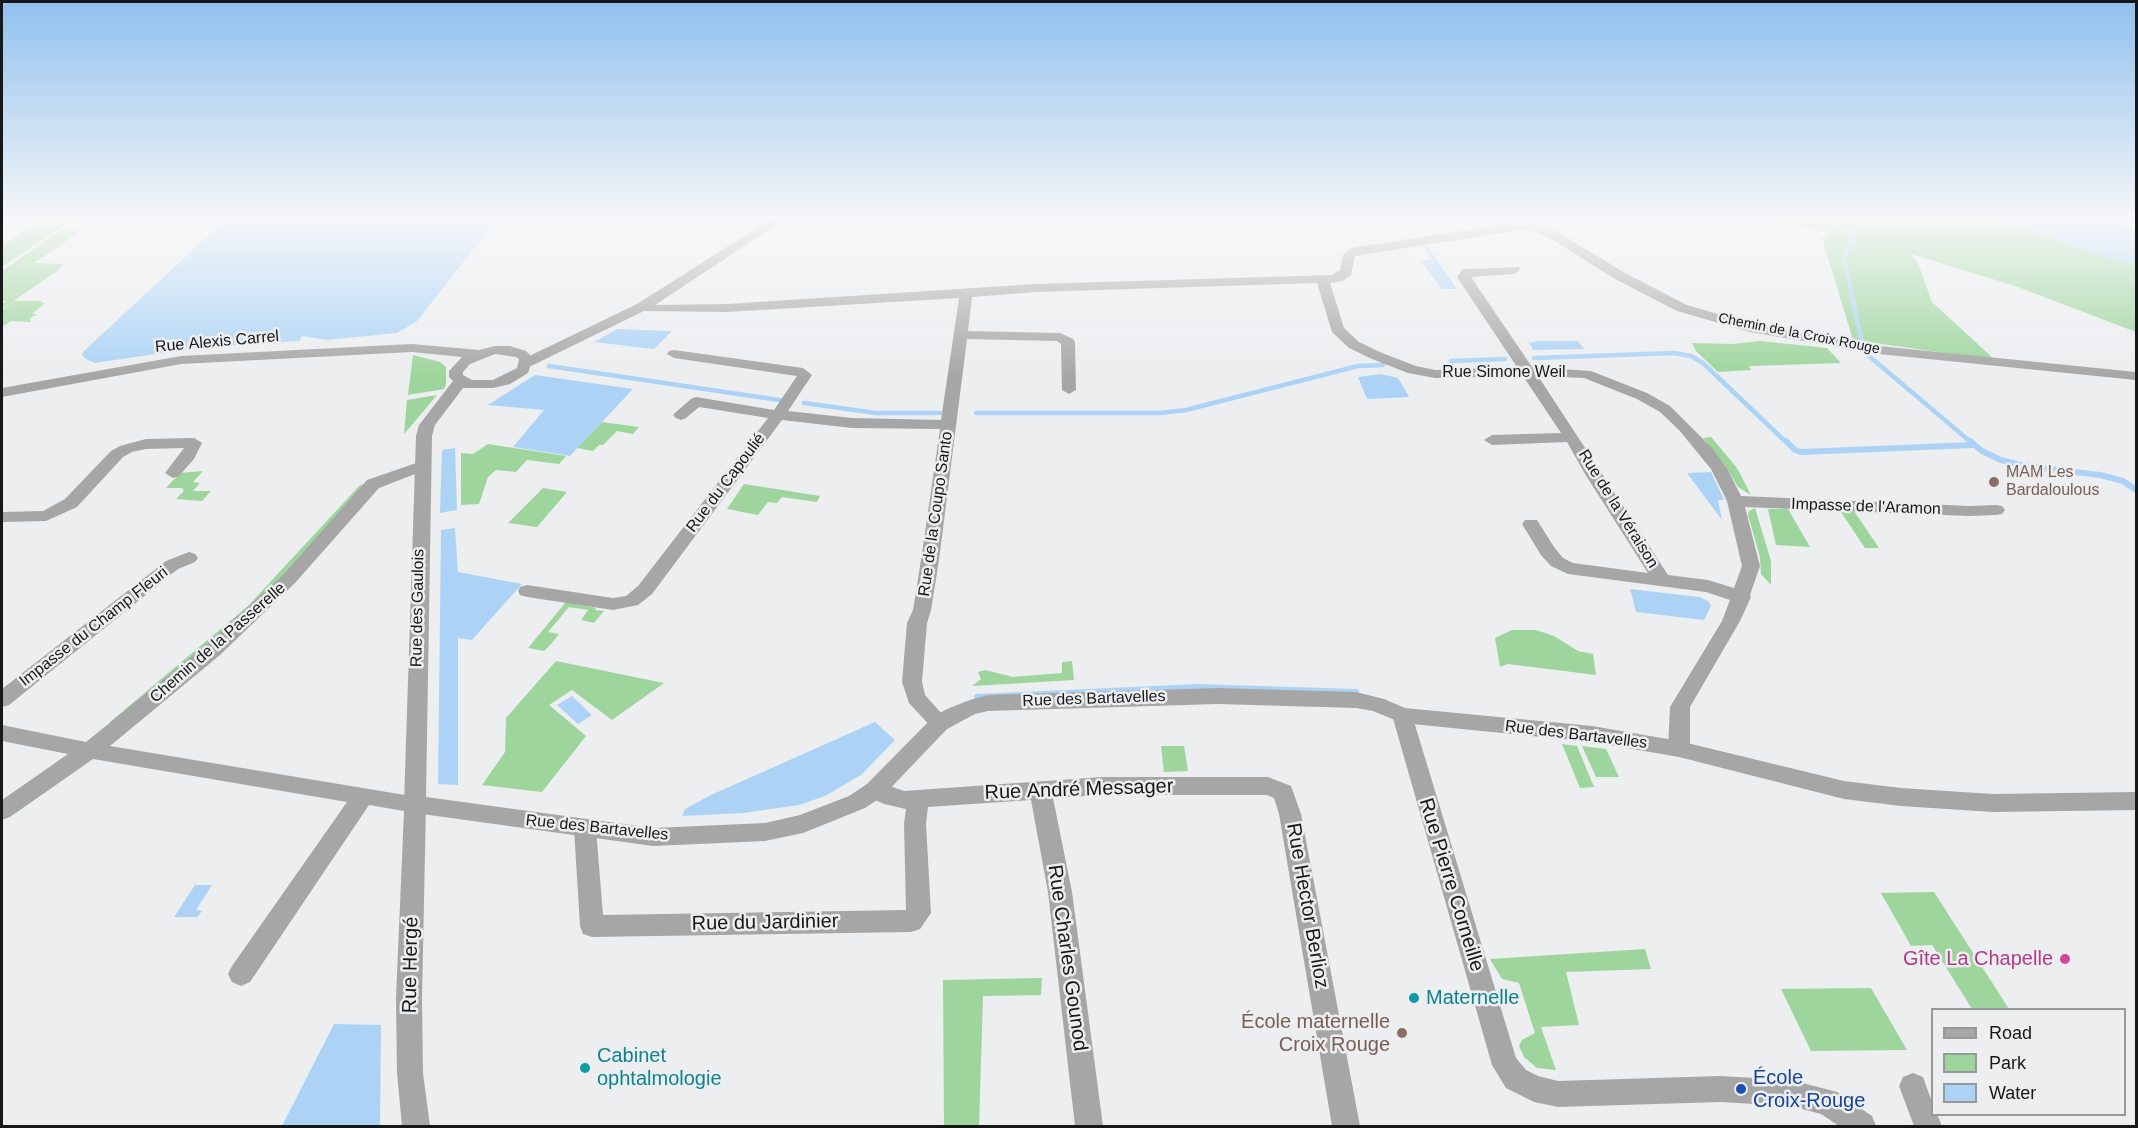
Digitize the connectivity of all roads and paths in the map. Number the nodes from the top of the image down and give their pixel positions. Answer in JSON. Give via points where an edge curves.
{"nodes":[{"id":1,"x":697,"y":272,"type":"edge"},
{"id":2,"x":1346,"y":272,"type":"edge"},
{"id":3,"x":1488,"y":272,"type":"edge"},
{"id":4,"x":1613,"y":272,"type":"edge"},
{"id":5,"x":1323,"y":280,"type":"junction"},
{"id":6,"x":966,"y":294,"type":"junction"},
{"id":7,"x":642,"y":307,"type":"junction"},
{"id":8,"x":961,"y":334,"type":"junction"},
{"id":9,"x":437,"y":350,"type":"junction"},
{"id":10,"x":479,"y":354,"type":"junction"},
{"id":11,"x":674,"y":354,"type":"dead end"},
{"id":12,"x":524,"y":358,"type":"junction"},
{"id":13,"x":459,"y":365,"type":"junction"},
{"id":14,"x":1527,"y":371,"type":"junction"},
{"id":15,"x":2136,"y":376,"type":"edge"},
{"id":16,"x":460,"y":382,"type":"junction"},
{"id":17,"x":480,"y":386,"type":"junction"},
{"id":18,"x":1069,"y":390,"type":"dead end"},
{"id":19,"x":2,"y":393,"type":"edge"},
{"id":20,"x":434,"y":415,"type":"junction"},
{"id":21,"x":681,"y":415,"type":"dead end"},
{"id":22,"x":778,"y":415,"type":"junction"},
{"id":23,"x":949,"y":425,"type":"junction"},
{"id":24,"x":1572,"y":437,"type":"junction"},
{"id":25,"x":1492,"y":440,"type":"dead end"},
{"id":26,"x":422,"y":466,"type":"junction"},
{"id":27,"x":173,"y":473,"type":"dead end"},
{"id":28,"x":1735,"y":501,"type":"junction"},
{"id":29,"x":1996,"y":510,"type":"dead end"},
{"id":30,"x":2,"y":517,"type":"edge"},
{"id":31,"x":1531,"y":524,"type":"dead end"},
{"id":32,"x":189,"y":558,"type":"dead end"},
{"id":33,"x":1662,"y":580,"type":"junction"},
{"id":34,"x":526,"y":591,"type":"dead end"},
{"id":35,"x":1742,"y":597,"type":"junction"},
{"id":36,"x":2,"y":700,"type":"edge"},
{"id":37,"x":1402,"y":715,"type":"junction"},
{"id":38,"x":940,"y":723,"type":"junction"},
{"id":39,"x":2,"y":733,"type":"edge"},
{"id":40,"x":1679,"y":749,"type":"junction"},
{"id":41,"x":90,"y":750,"type":"junction"},
{"id":42,"x":1040,"y":789,"type":"junction"},
{"id":43,"x":875,"y":790,"type":"junction"},
{"id":44,"x":1283,"y":792,"type":"joint"},
{"id":45,"x":363,"y":796,"type":"junction"},
{"id":46,"x":918,"y":800,"type":"junction"},
{"id":47,"x":2136,"y":801,"type":"edge"},
{"id":48,"x":414,"y":804,"type":"junction"},
{"id":49,"x":2,"y":811,"type":"edge"},
{"id":50,"x":585,"y":829,"type":"junction"},
{"id":51,"x":241,"y":974,"type":"dead end"},
{"id":52,"x":1912,"y":1086,"type":"dead end"},
{"id":53,"x":416,"y":1126,"type":"edge"},
{"id":54,"x":1089,"y":1126,"type":"edge"},
{"id":55,"x":1346,"y":1126,"type":"edge"},
{"id":56,"x":1862,"y":1126,"type":"edge"},
{"id":57,"x":1928,"y":1126,"type":"edge"}],
"edges":[{"from":1,"to":7,"type":"street"},
{"from":2,"to":5,"type":"street","name":"Chemin de la Croix Rouge"},
{"from":3,"to":14,"type":"street","name":"Rue de la Véraison","via":[[1467,273],[1464,277]]},
{"from":4,"to":15,"type":"street","name":"Chemin de la Croix Rouge","via":[[1682,308],[1750,328],[1879,350]]},
{"from":5,"to":6,"type":"street","name":"Chemin de la Croix Rouge","via":[[1134,284]]},
{"from":5,"to":14,"type":"street","name":"Rue Simone Weil","via":[[1337,329],[1354,345],[1377,356],[1435,374]]},
{"from":6,"to":7,"type":"street","name":"Chemin de la Croix Rouge","via":[[727,308]]},
{"from":6,"to":8,"type":"street","name":"Rue de la Coupo Santo"},
{"from":7,"to":12,"type":"street","via":[[570,343]]},
{"from":8,"to":18,"type":"street","via":[[1060,337],[1068,342]]},
{"from":8,"to":23,"type":"street","name":"Rue de la Coupo Santo"},
{"from":9,"to":10,"type":"street","name":"Rue Alexis Carrel"},
{"from":9,"to":13,"type":"street"},
{"from":9,"to":19,"type":"street","name":"Rue Alexis Carrel","via":[[181,360]]},
{"from":10,"to":12,"type":"street","via":[[503,350]]},
{"from":10,"to":13,"type":"street"},
{"from":11,"to":22,"type":"street","name":"Rue du Capoulié","via":[[803,372],[803,382]]},
{"from":12,"to":17,"type":"street","via":[[523,370],[505,381]]},
{"from":13,"to":16,"type":"street","via":[[456,377]]},
{"from":14,"to":24,"type":"street","name":"Rue de la Véraison"},
{"from":14,"to":28,"type":"street","name":"Rue Simone Weil","via":[[1586,374],[1650,400],[1676,418],[1707,452]]},
{"from":16,"to":17,"type":"street"},
{"from":16,"to":20,"type":"street"},
{"from":17,"to":20,"type":"street"},
{"from":20,"to":26,"type":"street","name":"Rue des Gaulois","via":[[424,436]]},
{"from":21,"to":22,"type":"street","via":[[696,402]]},
{"from":22,"to":23,"type":"street","via":[[852,423]]},
{"from":22,"to":34,"type":"street","name":"Rue du Capoulié","via":[[645,590],[631,601],[613,604]]},
{"from":23,"to":38,"type":"street","name":"Rue de la Coupo Santo","via":[[916,630],[912,682],[916,698]]},
{"from":24,"to":25,"type":"street"},
{"from":24,"to":33,"type":"street","name":"Rue de la Véraison"},
{"from":26,"to":41,"type":"street","name":"Chemin de la Passerelle","via":[[373,484],[261,608]]},
{"from":26,"to":48,"type":"street","name":"Rue des Gaulois"},
{"from":27,"to":30,"type":"street","via":[[194,442],[126,449],[71,503],[46,516]]},
{"from":28,"to":29,"type":"street","name":"Impasse de l'Aramon"},
{"from":28,"to":35,"type":"street","name":"Rue Simone Weil","via":[[1751,566]]},
{"from":31,"to":33,"type":"street","via":[[1547,551],[1568,568]]},
{"from":32,"to":36,"type":"street","name":"Impasse du Champ Fleuri","via":[[172,565]]},
{"from":33,"to":35,"type":"street","name":"Rue de la Véraison","via":[[1708,586]]},
{"from":35,"to":40,"type":"street","name":"Rue Simone Weil","via":[[1680,707]]},
{"from":37,"to":38,"type":"street","name":"Rue des Bartavelles","via":[[1356,700],[1126,697],[988,703]]},
{"from":37,"to":40,"type":"street","name":"Rue des Bartavelles","via":[[1592,734]]},
{"from":37,"to":56,"type":"street","name":"Rue Pierre Corneille","via":[[1505,1065],[1516,1079],[1534,1089],[1558,1094],[1771,1091],[1827,1102]]},
{"from":38,"to":43,"type":"street","name":"Rue des Bartavelles"},
{"from":39,"to":41,"type":"street","name":"Rue des Bartavelles"},
{"from":40,"to":47,"type":"street","name":"Rue des Bartavelles","via":[[1844,790],[1901,797],[1993,803]]},
{"from":41,"to":45,"type":"street","name":"Rue des Bartavelles"},
{"from":41,"to":49,"type":"street","name":"Chemin de la Passerelle"},
{"from":42,"to":44,"type":"street","name":"Rue André Messager","via":[[1268,786]]},
{"from":42,"to":46,"type":"street","name":"Rue André Messager"},
{"from":42,"to":54,"type":"street","name":"Rue Charles Gounod","via":[[1060,891]]},
{"from":43,"to":46,"type":"street","name":"Rue André Messager","via":[[904,800]]},
{"from":43,"to":50,"type":"street","name":"Rue des Bartavelles","via":[[830,815],[765,832],[653,837]]},
{"from":44,"to":55,"type":"street","name":"Rue Hector Berlioz"},
{"from":45,"to":48,"type":"street","name":"Rue des Bartavelles"},
{"from":45,"to":51,"type":"street"},
{"from":46,"to":50,"type":"street","name":"Rue du Jardinier","via":[[915,824],[919,913],[911,921],[592,926]]},
{"from":48,"to":50,"type":"street","name":"Rue des Bartavelles"},
{"from":48,"to":53,"type":"street","name":"Rue Hergé","via":[[409,998],[410,1073]]},
{"from":52,"to":57,"type":"street"}]}
